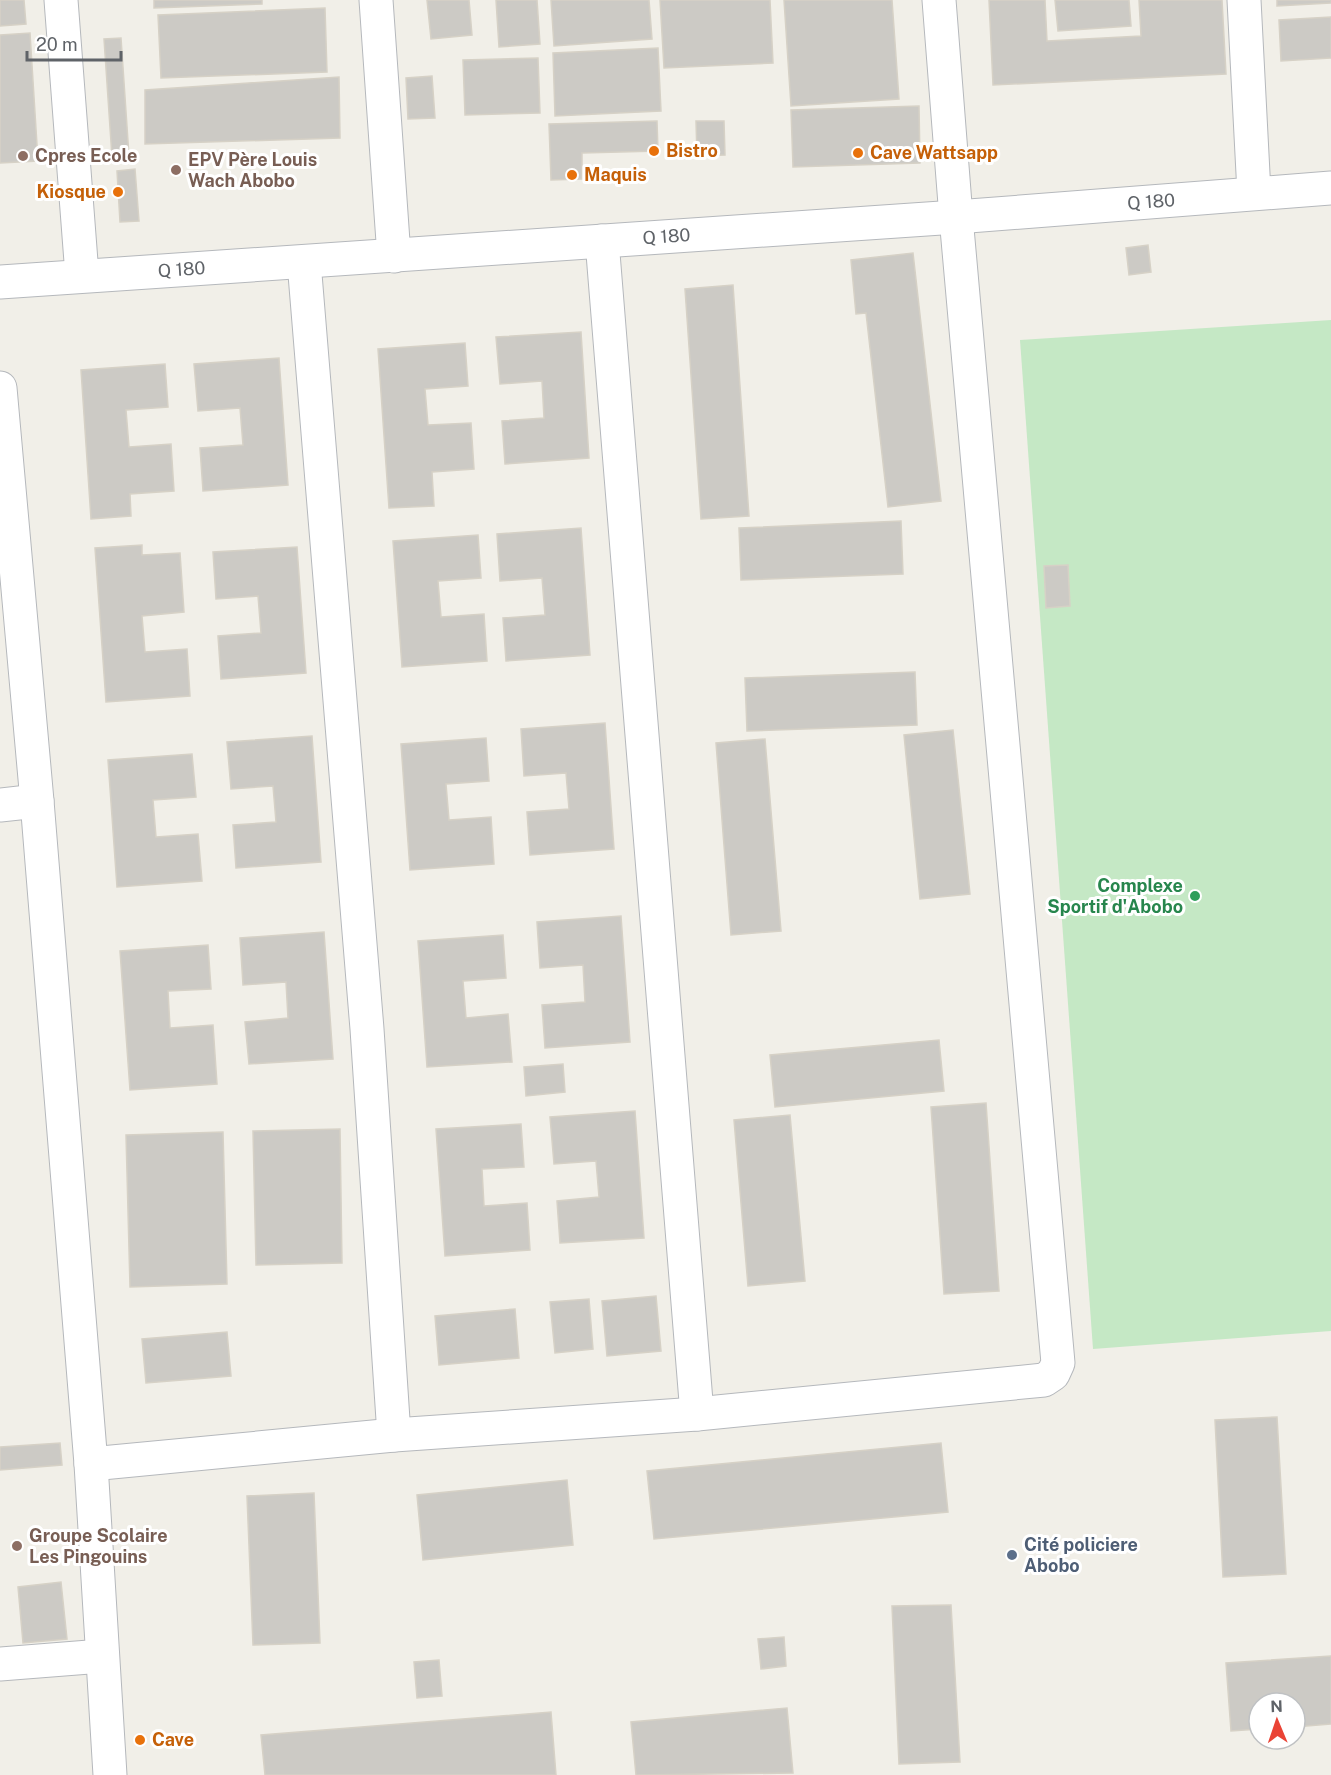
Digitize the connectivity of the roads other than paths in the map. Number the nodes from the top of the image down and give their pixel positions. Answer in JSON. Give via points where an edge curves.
{"nodes":[{"id":1,"x":61,"y":0,"type":"edge"},
{"id":2,"x":376,"y":0,"type":"edge"},
{"id":3,"x":939,"y":0,"type":"edge"},
{"id":4,"x":1244,"y":0,"type":"edge"},
{"id":5,"x":1331,"y":188,"type":"edge"},
{"id":6,"x":1254,"y":193,"type":"junction"},
{"id":7,"x":956,"y":217,"type":"junction"},
{"id":8,"x":602,"y":241,"type":"junction"},
{"id":9,"x":394,"y":256,"type":"junction"},
{"id":10,"x":304,"y":262,"type":"junction"},
{"id":11,"x":82,"y":275,"type":"junction"},
{"id":12,"x":0,"y":282,"type":"edge"},
{"id":13,"x":0,"y":388,"type":"edge"},
{"id":14,"x":38,"y":801,"type":"junction"},
{"id":15,"x":0,"y":805,"type":"edge"},
{"id":16,"x":697,"y":1414,"type":"junction"},
{"id":17,"x":394,"y":1436,"type":"junction"},
{"id":18,"x":91,"y":1464,"type":"junction"},
{"id":19,"x":102,"y":1656,"type":"junction"},
{"id":20,"x":0,"y":1664,"type":"edge"},
{"id":21,"x":110,"y":1775,"type":"edge"}],
"edges":[{"from":1,"to":11,"type":"street"},
{"from":2,"to":9,"type":"street"},
{"from":3,"to":7,"type":"street"},
{"from":4,"to":6,"type":"street"},
{"from":5,"to":6,"type":"street","name":"Q 180"},
{"from":6,"to":7,"type":"street","name":"Q 180"},
{"from":7,"to":8,"type":"street","name":"Q 180"},
{"from":7,"to":16,"type":"street","via":[[1058,1363],[1053,1374],[1044,1380]]},
{"from":8,"to":9,"type":"street","name":"Q 180"},
{"from":8,"to":16,"type":"street"},
{"from":9,"to":10,"type":"street","name":"Q 180"},
{"from":10,"to":11,"type":"street","name":"Q 180"},
{"from":10,"to":17,"type":"street","via":[[367,1029]]},
{"from":11,"to":12,"type":"street","name":"Q 180"},
{"from":13,"to":14,"type":"street"},
{"from":14,"to":15,"type":"street"},
{"from":14,"to":18,"type":"street"},
{"from":16,"to":17,"type":"street"},
{"from":17,"to":18,"type":"street"},
{"from":18,"to":19,"type":"street"},
{"from":19,"to":20,"type":"street"},
{"from":19,"to":21,"type":"street"}]}
